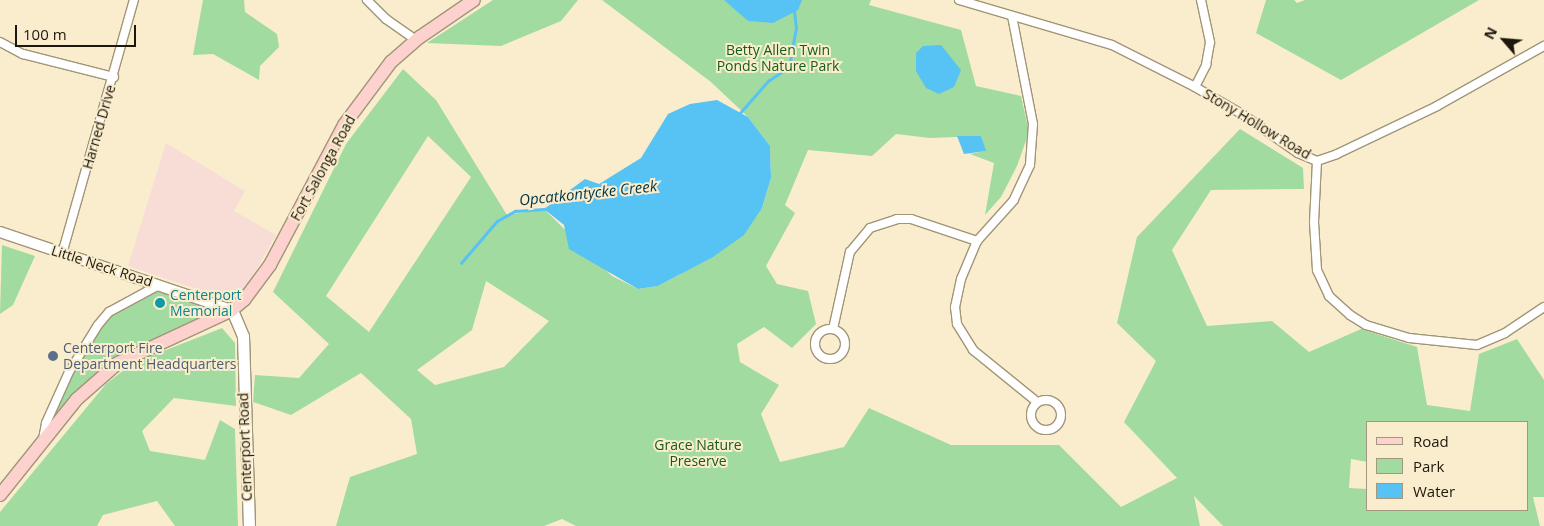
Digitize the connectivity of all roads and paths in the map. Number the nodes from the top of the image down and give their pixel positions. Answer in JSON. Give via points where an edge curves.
{"nodes":[{"id":1,"x":134,"y":0,"type":"edge"},
{"id":2,"x":366,"y":0,"type":"edge"},
{"id":3,"x":474,"y":0,"type":"edge"},
{"id":4,"x":958,"y":0,"type":"edge"},
{"id":5,"x":1201,"y":0,"type":"edge"},
{"id":6,"x":1012,"y":16,"type":"junction"},
{"id":7,"x":416,"y":40,"type":"junction"},
{"id":8,"x":0,"y":42,"type":"edge"},
{"id":9,"x":1544,"y":46,"type":"edge"},
{"id":10,"x":114,"y":77,"type":"junction"},
{"id":11,"x":1195,"y":87,"type":"junction"},
{"id":12,"x":1317,"y":161,"type":"junction"},
{"id":13,"x":0,"y":232,"type":"edge"},
{"id":14,"x":977,"y":241,"type":"junction"},
{"id":15,"x":62,"y":254,"type":"junction"},
{"id":16,"x":159,"y":285,"type":"junction"},
{"id":17,"x":1544,"y":306,"type":"edge"},
{"id":18,"x":232,"y":310,"type":"junction"},
{"id":19,"x":833,"y":329,"type":"junction"},
{"id":20,"x":1037,"y":402,"type":"junction"},
{"id":21,"x":43,"y":441,"type":"junction"},
{"id":22,"x":0,"y":495,"type":"edge"},
{"id":23,"x":249,"y":526,"type":"edge"}],
"edges":[{"from":1,"to":10,"type":"street","name":"Harned Drive"},
{"from":2,"to":7,"type":"street"},
{"from":3,"to":7,"type":"main road","name":"Fort Salonga Road"},
{"from":4,"to":6,"type":"street","name":"Stony Hollow Road"},
{"from":5,"to":11,"type":"street","via":[[1210,42],[1206,65]]},
{"from":6,"to":11,"type":"street","name":"Stony Hollow Road","via":[[1080,33],[1112,45]]},
{"from":6,"to":14,"type":"street","via":[[1033,124],[1030,165],[1014,200]]},
{"from":7,"to":18,"type":"main road","name":"Fort Salonga Road","via":[[392,62],[344,125],[270,265]]},
{"from":8,"to":10,"type":"street","via":[[23,54]]},
{"from":9,"to":12,"type":"street","name":"Stony Hollow Road","via":[[1437,106]]},
{"from":10,"to":15,"type":"street","name":"Harned Drive"},
{"from":11,"to":12,"type":"street","name":"Stony Hollow Road","via":[[1242,114],[1298,153]]},
{"from":12,"to":17,"type":"street","via":[[1314,222],[1317,270],[1329,296],[1350,315],[1366,325],[1408,338],[1477,345],[1505,334]]},
{"from":13,"to":15,"type":"street","name":"Little Neck Road"},
{"from":14,"to":19,"type":"street","via":[[910,220],[897,219],[870,228],[850,252]]},
{"from":14,"to":20,"type":"street","via":[[961,279],[955,307],[957,324],[973,350]]},
{"from":15,"to":16,"type":"street","name":"Little Neck Road"},
{"from":16,"to":18,"type":"street","name":"Little Neck Road"},
{"from":16,"to":21,"type":"street","via":[[108,312],[98,325],[69,372],[46,423]]},
{"from":18,"to":21,"type":"main road","via":[[118,362],[77,399]]},
{"from":18,"to":23,"type":"main road","name":"Centerport Road","via":[[243,336]]},
{"from":19,"to":19,"type":"street","via":[[824,330],[815,340],[819,354],[828,359],[842,353],[845,344],[842,334]]},
{"from":20,"to":20,"type":"street","via":[[1031,410],[1033,424],[1042,430],[1051,429],[1059,423],[1059,408],[1049,400]]},
{"from":21,"to":22,"type":"main road"}]}
